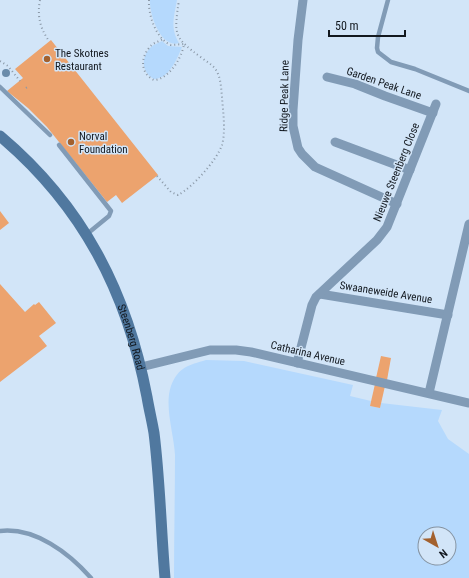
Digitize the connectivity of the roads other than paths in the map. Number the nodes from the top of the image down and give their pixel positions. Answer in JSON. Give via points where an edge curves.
{"nodes":[{"id":1,"x":303,"y":0,"type":"edge"},
{"id":2,"x":388,"y":0,"type":"edge"},
{"id":3,"x":327,"y":77,"type":"dead end"},
{"id":4,"x":0,"y":87,"type":"edge"},
{"id":5,"x":469,"y":91,"type":"edge"},
{"id":6,"x":436,"y":104,"type":"dead end"},
{"id":7,"x":433,"y":113,"type":"junction"},
{"id":8,"x":50,"y":135,"type":"dead end"},
{"id":9,"x":0,"y":136,"type":"edge"},
{"id":10,"x":334,"y":142,"type":"dead end"},
{"id":11,"x":59,"y":145,"type":"dead end"},
{"id":12,"x":410,"y":170,"type":"junction"},
{"id":13,"x":397,"y":204,"type":"junction"},
{"id":14,"x":469,"y":224,"type":"edge"},
{"id":15,"x":87,"y":234,"type":"junction"},
{"id":16,"x":320,"y":294,"type":"junction"},
{"id":17,"x":448,"y":315,"type":"junction"},
{"id":18,"x":297,"y":363,"type":"junction"},
{"id":19,"x":141,"y":367,"type":"junction"},
{"id":20,"x":429,"y":393,"type":"junction"},
{"id":21,"x":469,"y":403,"type":"edge"},
{"id":22,"x":2,"y":531,"type":"edge"},
{"id":23,"x":91,"y":578,"type":"edge"},
{"id":24,"x":165,"y":578,"type":"edge"}],
"edges":[{"from":1,"to":13,"type":"street","name":"Ridge Peak Lane","via":[[293,126],[298,148],[315,167]]},
{"from":2,"to":5,"type":"lane","via":[[378,37],[378,52],[391,62]]},
{"from":3,"to":7,"type":"street","name":"Garden Peak Lane","via":[[355,84]]},
{"from":4,"to":8,"type":"lane"},
{"from":6,"to":7,"type":"street","name":"Nieuwe Steenberg Close"},
{"from":7,"to":12,"type":"street","name":"Nieuwe Steenberg Close"},
{"from":9,"to":15,"type":"main road","name":"Steenberg Road","via":[[57,193]]},
{"from":10,"to":12,"type":"street"},
{"from":11,"to":15,"type":"lane","via":[[111,211],[109,216]]},
{"from":12,"to":13,"type":"street","name":"Nieuwe Steenberg Close"},
{"from":13,"to":16,"type":"street","name":"Nieuwe Steenberg Close","via":[[382,234]]},
{"from":14,"to":17,"type":"street"},
{"from":15,"to":19,"type":"main road","name":"Steenberg Road","via":[[118,295]]},
{"from":16,"to":17,"type":"street","name":"Swaaneweide Avenue"},
{"from":16,"to":18,"type":"street","name":"Nieuwe Steenberg Close","via":[[312,305]]},
{"from":17,"to":20,"type":"street"},
{"from":18,"to":19,"type":"street","name":"Catharina Avenue","via":[[251,352],[224,349],[194,353]]},
{"from":18,"to":20,"type":"street","name":"Catharina Avenue"},
{"from":19,"to":24,"type":"main road","name":"Steenberg Road","via":[[154,432]]},
{"from":20,"to":21,"type":"street","name":"Catharina Avenue"},
{"from":22,"to":23,"type":"lane","via":[[19,532],[38,538],[66,554]]}]}
